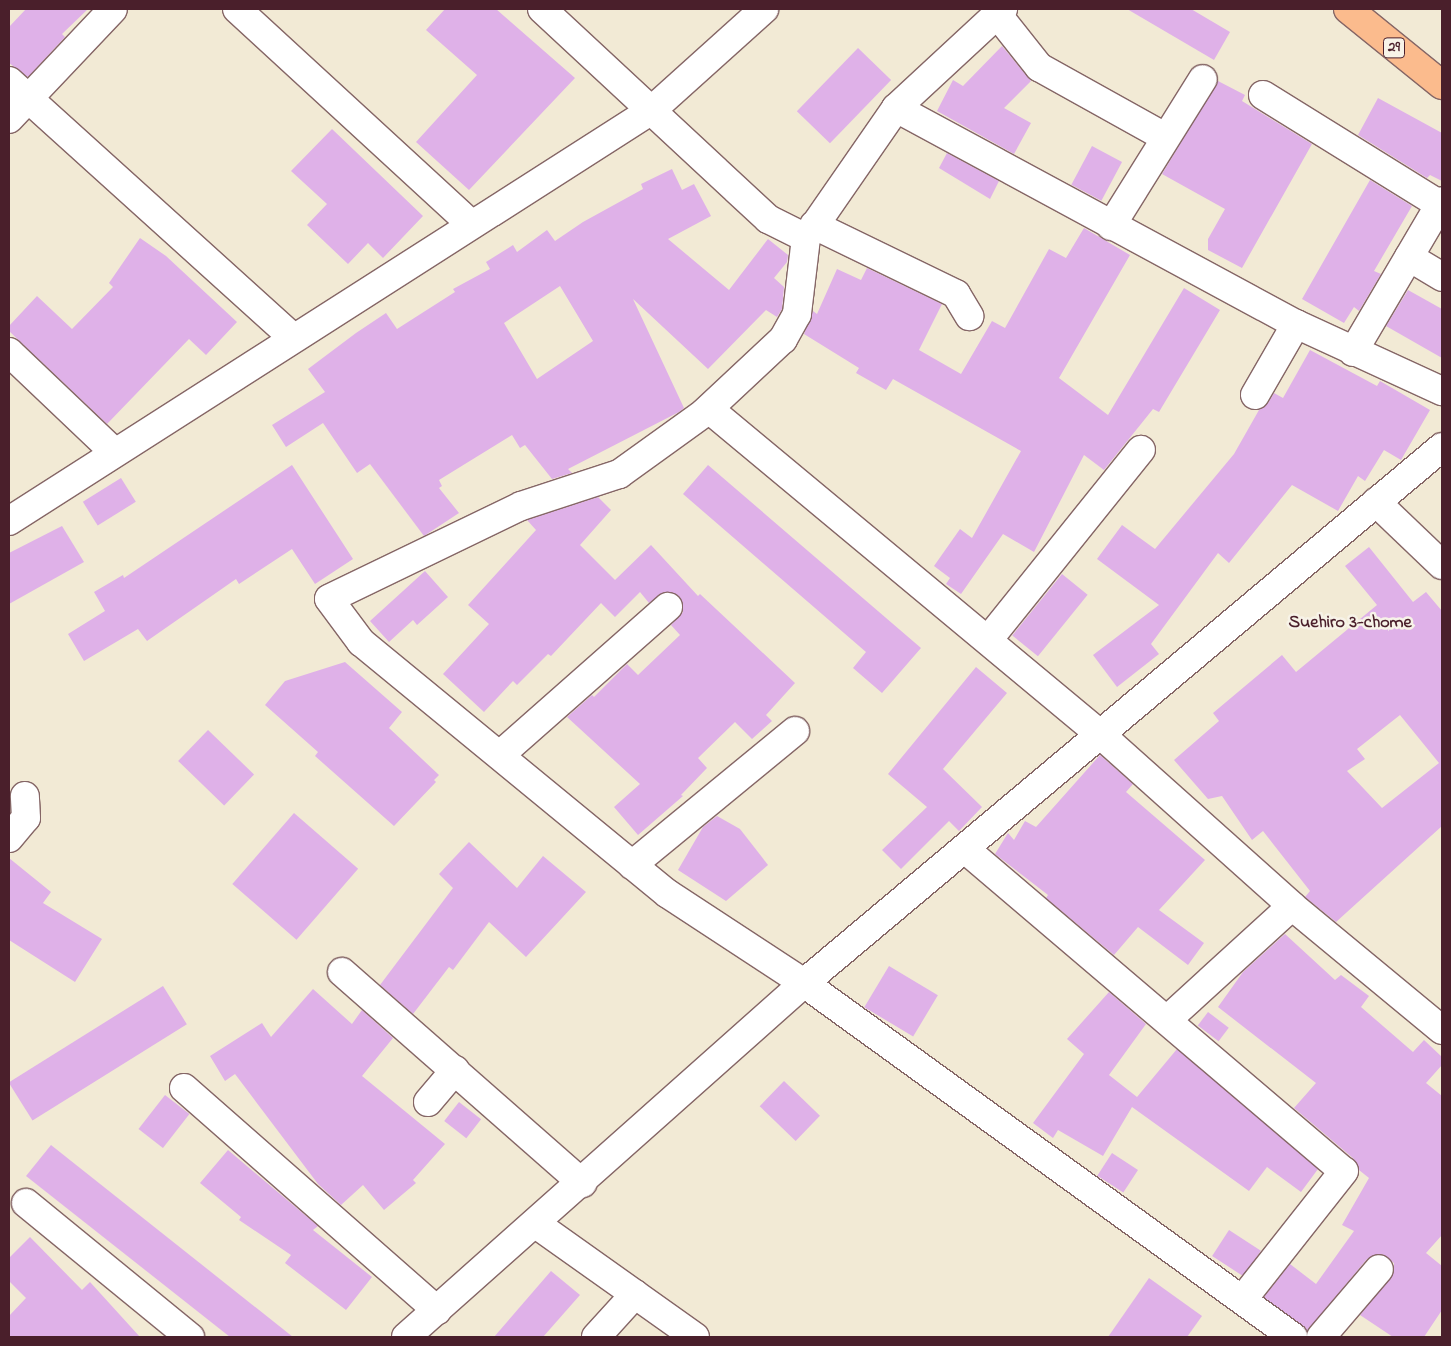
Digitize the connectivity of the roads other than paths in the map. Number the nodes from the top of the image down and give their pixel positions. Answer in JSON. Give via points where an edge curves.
{"nodes":[{"id":1,"x":113,"y":9,"type":"edge"},
{"id":2,"x":237,"y":9,"type":"edge"},
{"id":3,"x":542,"y":9,"type":"edge"},
{"id":4,"x":764,"y":9,"type":"edge"},
{"id":5,"x":1348,"y":9,"type":"edge"},
{"id":6,"x":1000,"y":11,"type":"edge"},
{"id":7,"x":1202,"y":78,"type":"dead end"},
{"id":8,"x":9,"y":82,"type":"edge"},
{"id":9,"x":1442,"y":84,"type":"edge"},
{"id":10,"x":1263,"y":95,"type":"dead end"},
{"id":11,"x":29,"y":99,"type":"junction"},
{"id":12,"x":896,"y":108,"type":"junction"},
{"id":13,"x":652,"y":110,"type":"junction"},
{"id":14,"x":9,"y":119,"type":"edge"},
{"id":15,"x":1165,"y":137,"type":"junction"},
{"id":16,"x":1441,"y":202,"type":"edge"},
{"id":17,"x":471,"y":224,"type":"junction"},
{"id":18,"x":1111,"y":226,"type":"junction"},
{"id":19,"x":810,"y":231,"type":"junction"},
{"id":20,"x":1409,"y":257,"type":"junction"},
{"id":21,"x":1442,"y":277,"type":"edge"},
{"id":22,"x":969,"y":316,"type":"dead end"},
{"id":23,"x":1296,"y":324,"type":"junction"},
{"id":24,"x":293,"y":338,"type":"junction"},
{"id":25,"x":9,"y":352,"type":"edge"},
{"id":26,"x":1353,"y":352,"type":"junction"},
{"id":27,"x":1442,"y":392,"type":"edge"},
{"id":28,"x":1255,"y":395,"type":"dead end"},
{"id":29,"x":709,"y":409,"type":"junction"},
{"id":30,"x":1442,"y":447,"type":"edge"},
{"id":31,"x":1140,"y":450,"type":"dead end"},
{"id":32,"x":115,"y":453,"type":"junction"},
{"id":33,"x":1376,"y":502,"type":"junction"},
{"id":34,"x":9,"y":521,"type":"edge"},
{"id":35,"x":1442,"y":565,"type":"edge"},
{"id":36,"x":668,"y":607,"type":"dead end"},
{"id":37,"x":988,"y":640,"type":"junction"},
{"id":38,"x":796,"y":730,"type":"dead end"},
{"id":39,"x":1101,"y":735,"type":"junction"},
{"id":40,"x":500,"y":755,"type":"junction"},
{"id":41,"x":25,"y":796,"type":"dead end"},
{"id":42,"x":9,"y":838,"type":"edge"},
{"id":43,"x":965,"y":849,"type":"junction"},
{"id":44,"x":632,"y":866,"type":"junction"},
{"id":45,"x":1292,"y":906,"type":"junction"},
{"id":46,"x":342,"y":972,"type":"dead end"},
{"id":47,"x":804,"y":983,"type":"junction"},
{"id":48,"x":1167,"y":1020,"type":"junction"},
{"id":49,"x":1442,"y":1030,"type":"edge"},
{"id":50,"x":455,"y":1070,"type":"junction"},
{"id":51,"x":184,"y":1088,"type":"dead end"},
{"id":52,"x":428,"y":1102,"type":"dead end"},
{"id":53,"x":582,"y":1183,"type":"junction"},
{"id":54,"x":26,"y":1203,"type":"dead end"},
{"id":55,"x":536,"y":1224,"type":"junction"},
{"id":56,"x":1379,"y":1270,"type":"dead end"},
{"id":57,"x":635,"y":1294,"type":"junction"},
{"id":58,"x":1242,"y":1300,"type":"junction"},
{"id":59,"x":437,"y":1310,"type":"junction"},
{"id":60,"x":190,"y":1337,"type":"edge"},
{"id":61,"x":406,"y":1337,"type":"edge"},
{"id":62,"x":596,"y":1337,"type":"edge"},
{"id":63,"x":695,"y":1337,"type":"edge"},
{"id":64,"x":1293,"y":1337,"type":"edge"},
{"id":65,"x":1321,"y":1337,"type":"edge"}],
"edges":[{"from":1,"to":11,"type":"street"},
{"from":2,"to":17,"type":"street"},
{"from":3,"to":13,"type":"street"},
{"from":4,"to":13,"type":"street"},
{"from":5,"to":9,"type":"main road","number":"29"},
{"from":6,"to":12,"type":"street"},
{"from":6,"to":15,"type":"street","via":[[1039,67]]},
{"from":7,"to":15,"type":"street"},
{"from":8,"to":11,"type":"street"},
{"from":10,"to":16,"type":"street"},
{"from":11,"to":14,"type":"street"},
{"from":11,"to":24,"type":"street"},
{"from":12,"to":18,"type":"street"},
{"from":12,"to":19,"type":"street"},
{"from":13,"to":17,"type":"street"},
{"from":13,"to":19,"type":"street","via":[[768,220]]},
{"from":15,"to":18,"type":"street"},
{"from":16,"to":20,"type":"street"},
{"from":17,"to":24,"type":"street"},
{"from":18,"to":23,"type":"street"},
{"from":19,"to":22,"type":"street","via":[[956,294]]},
{"from":19,"to":29,"type":"street","via":[[797,314],[783,339]]},
{"from":20,"to":21,"type":"street"},
{"from":20,"to":26,"type":"street"},
{"from":23,"to":26,"type":"street"},
{"from":23,"to":28,"type":"street"},
{"from":24,"to":32,"type":"street"},
{"from":25,"to":32,"type":"street"},
{"from":26,"to":27,"type":"street"},
{"from":29,"to":37,"type":"street"},
{"from":29,"to":40,"type":"street","via":[[619,474],[521,506],[329,599],[361,642]]},
{"from":30,"to":33,"type":"street"},
{"from":31,"to":37,"type":"street"},
{"from":32,"to":34,"type":"street"},
{"from":33,"to":35,"type":"street"},
{"from":33,"to":39,"type":"street"},
{"from":36,"to":40,"type":"street"},
{"from":37,"to":39,"type":"street"},
{"from":38,"to":44,"type":"street"},
{"from":39,"to":43,"type":"street"},
{"from":39,"to":45,"type":"street"},
{"from":40,"to":44,"type":"street"},
{"from":41,"to":42,"type":"street","via":[[26,818]]},
{"from":43,"to":47,"type":"street"},
{"from":43,"to":48,"type":"street"},
{"from":44,"to":47,"type":"street","via":[[668,894]]},
{"from":45,"to":48,"type":"street"},
{"from":45,"to":49,"type":"street"},
{"from":46,"to":50,"type":"street"},
{"from":47,"to":53,"type":"street"},
{"from":47,"to":58,"type":"street"},
{"from":48,"to":58,"type":"street","via":[[1344,1171]]},
{"from":50,"to":52,"type":"street"},
{"from":50,"to":53,"type":"street"},
{"from":51,"to":59,"type":"street"},
{"from":53,"to":55,"type":"street"},
{"from":54,"to":60,"type":"street"},
{"from":55,"to":57,"type":"street"},
{"from":55,"to":59,"type":"street"},
{"from":56,"to":65,"type":"street"},
{"from":57,"to":62,"type":"street"},
{"from":57,"to":63,"type":"street"},
{"from":58,"to":64,"type":"street"},
{"from":59,"to":61,"type":"street"}]}
